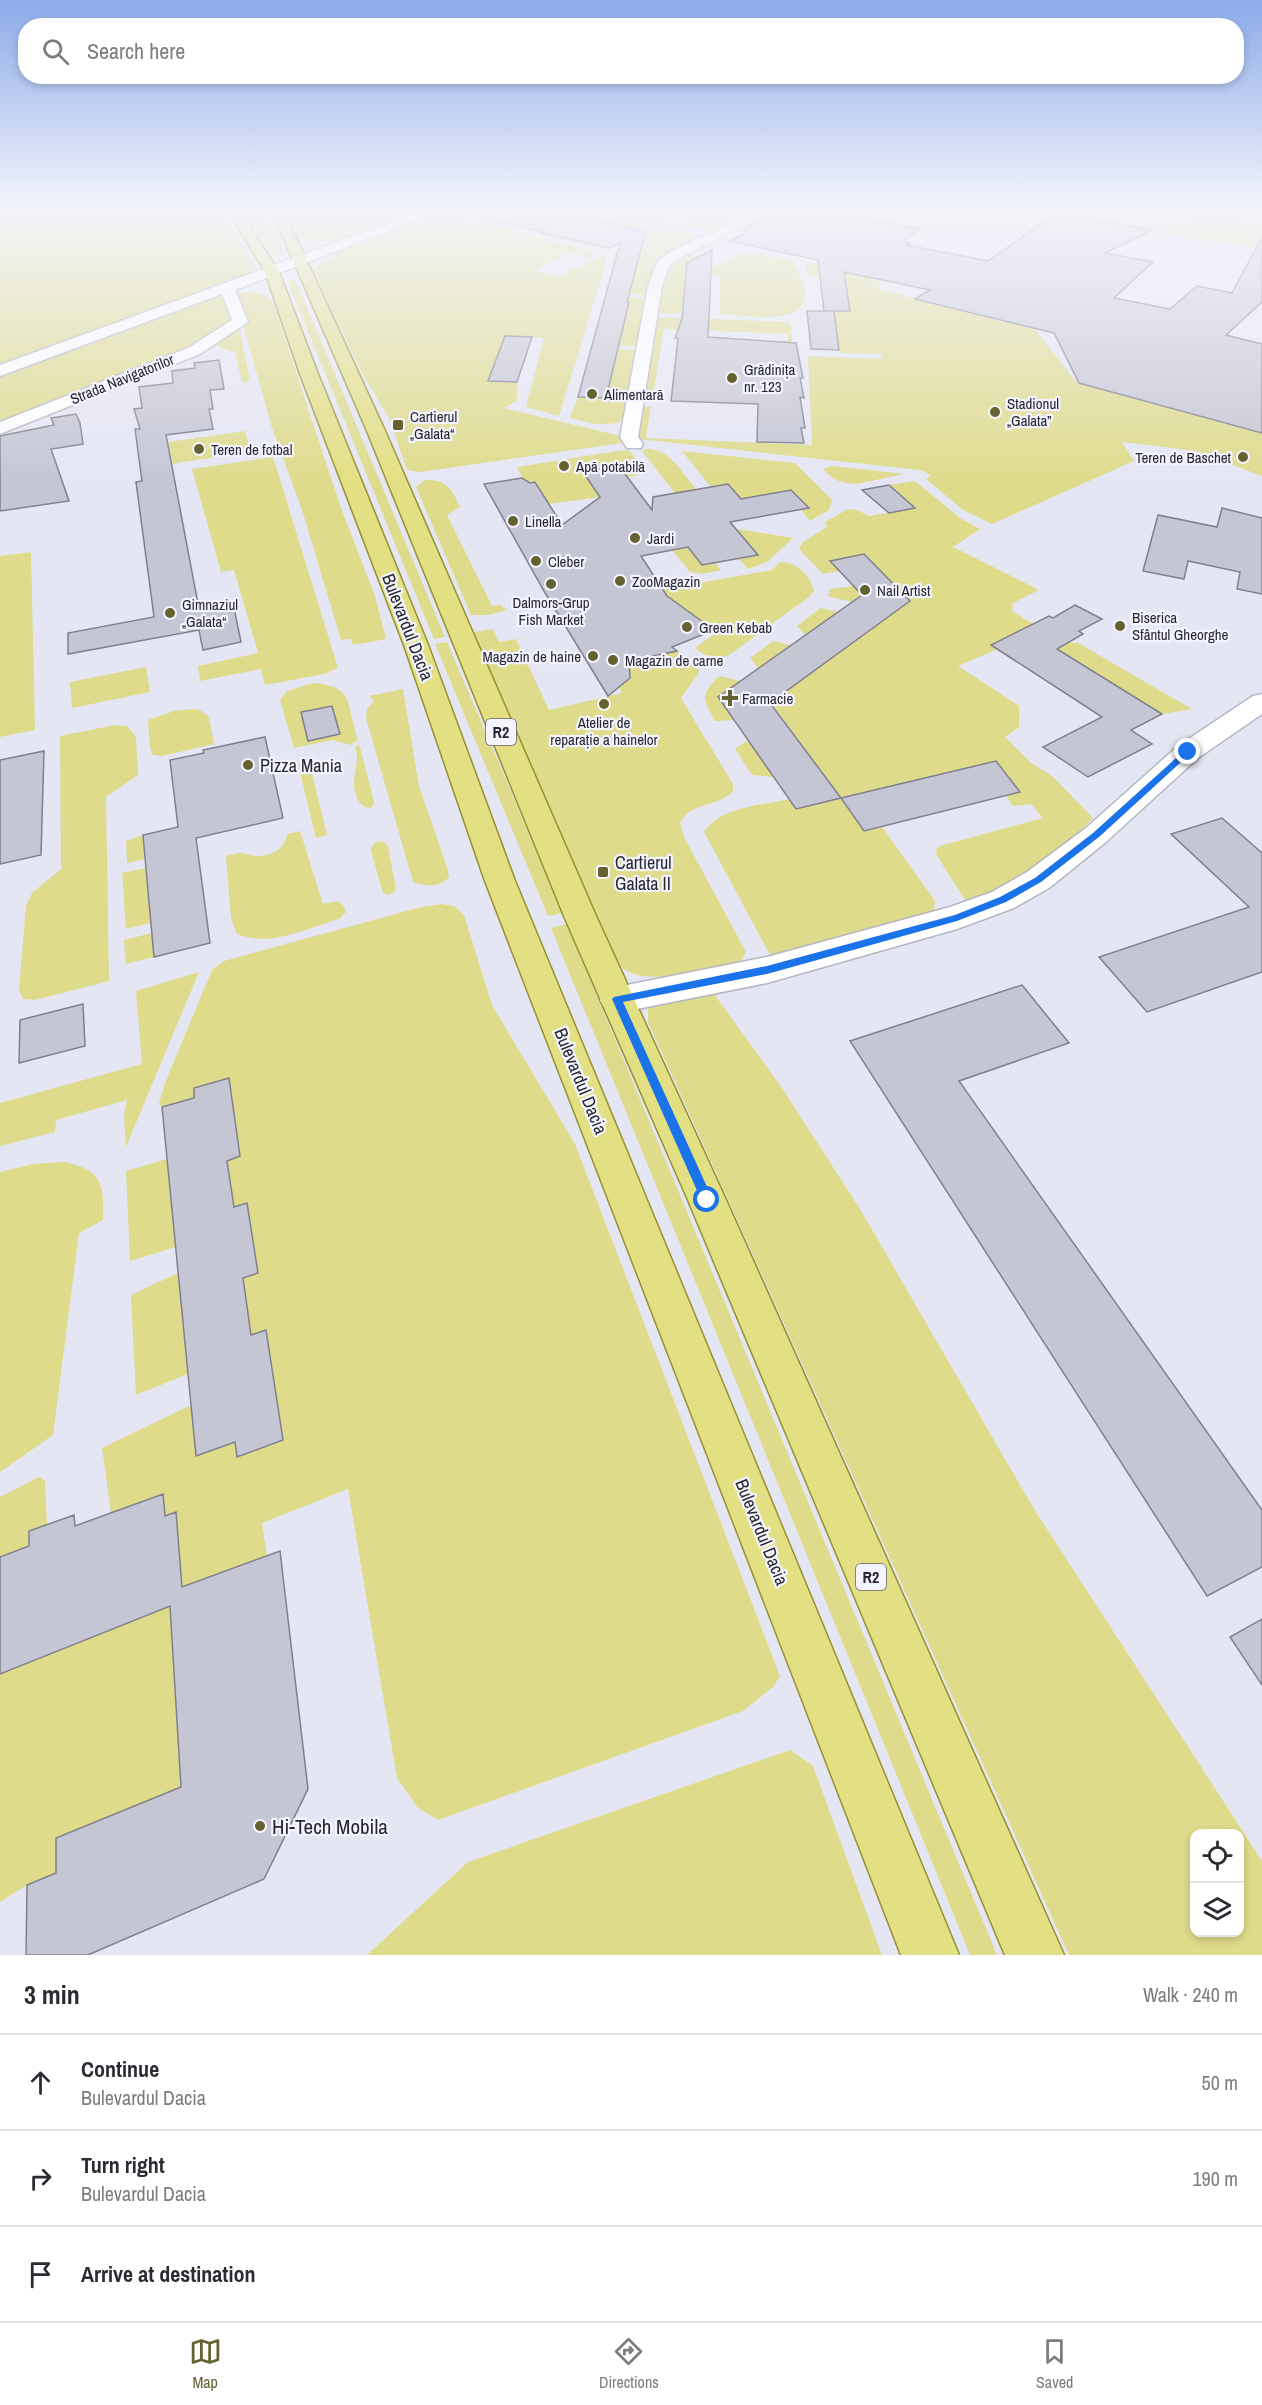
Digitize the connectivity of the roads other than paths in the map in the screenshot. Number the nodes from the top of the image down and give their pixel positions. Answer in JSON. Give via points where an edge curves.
{"nodes":[{"id":1,"x":194,"y":300,"type":"edge"},
{"id":2,"x":232,"y":300,"type":"edge"},
{"id":3,"x":283,"y":300,"type":"edge"},
{"id":4,"x":318,"y":300,"type":"edge"},
{"id":5,"x":653,"y":300,"type":"edge"},
{"id":6,"x":0,"y":371,"type":"edge"},
{"id":7,"x":0,"y":428,"type":"edge"},
{"id":8,"x":634,"y":444,"type":"dead end"},
{"id":9,"x":1262,"y":702,"type":"edge"},
{"id":10,"x":617,"y":999,"type":"junction"},
{"id":11,"x":930,"y":1955,"type":"edge"},
{"id":12,"x":1035,"y":1955,"type":"edge"}],
"edges":[{"from":1,"to":6,"type":"street"},
{"from":2,"to":7,"type":"street","name":"Strada Navigatorilor","via":[[240,322],[194,351]]},
{"from":3,"to":11,"type":"main road","name":"Bulevardul Dacia","via":[[416,645],[500,881]]},
{"from":4,"to":10,"type":"main road","number":"R2"},
{"from":5,"to":8,"type":"street","via":[[629,437]]},
{"from":9,"to":10,"type":"street","via":[[1188,752],[1096,835],[1038,880],[1003,900],[957,917],[767,970]]},
{"from":10,"to":12,"type":"main road","number":"R2"}]}
